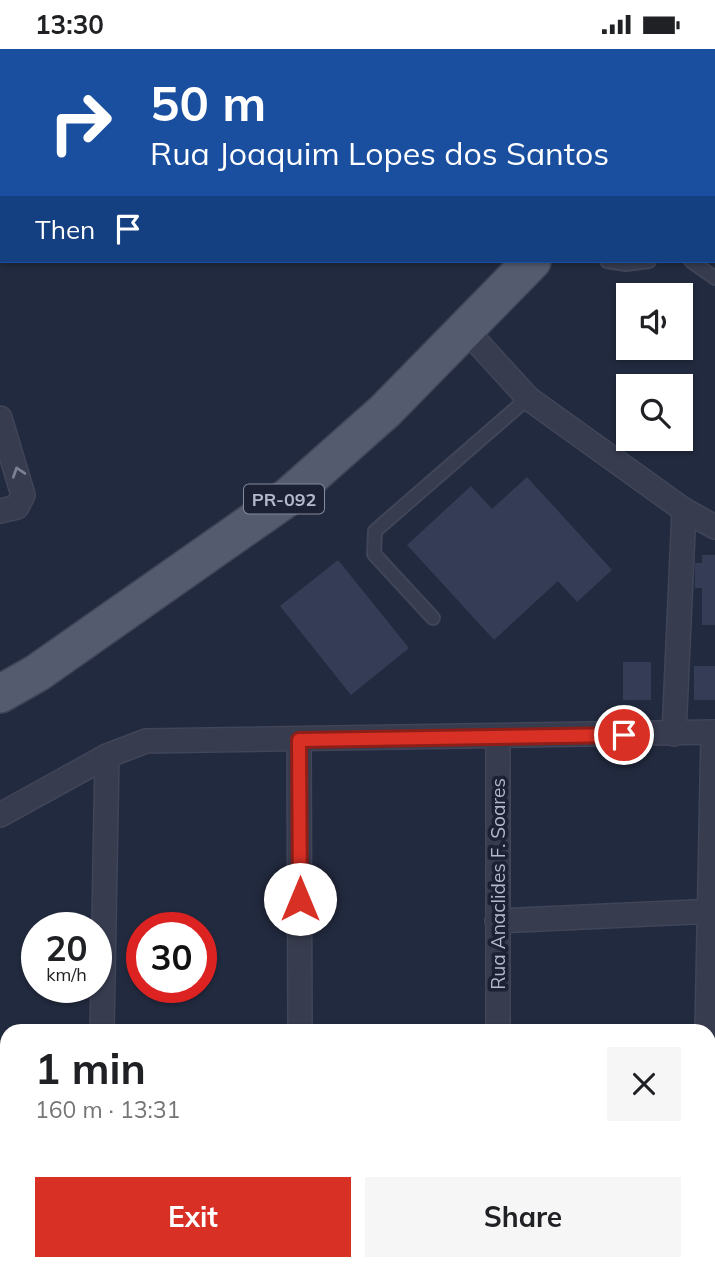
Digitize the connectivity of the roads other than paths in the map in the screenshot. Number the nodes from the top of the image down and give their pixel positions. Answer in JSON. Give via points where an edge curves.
{"nodes":[{"id":1,"x":530,"y":263,"type":"edge"},
{"id":2,"x":694,"y":263,"type":"edge"},
{"id":3,"x":715,"y":278,"type":"edge"},
{"id":4,"x":467,"y":331,"type":"junction"},
{"id":5,"x":528,"y":398,"type":"junction"},
{"id":6,"x":0,"y":418,"type":"edge"},
{"id":7,"x":0,"y":510,"type":"edge"},
{"id":8,"x":684,"y":510,"type":"junction"},
{"id":9,"x":715,"y":527,"type":"edge"},
{"id":10,"x":433,"y":618,"type":"dead end"},
{"id":11,"x":0,"y":694,"type":"edge"},
{"id":12,"x":714,"y":732,"type":"edge"},
{"id":13,"x":674,"y":734,"type":"junction"},
{"id":14,"x":498,"y":738,"type":"junction"},
{"id":15,"x":299,"y":740,"type":"junction"},
{"id":16,"x":107,"y":756,"type":"junction"},
{"id":17,"x":0,"y":815,"type":"edge"},
{"id":18,"x":713,"y":911,"type":"edge"},
{"id":19,"x":497,"y":921,"type":"junction"},
{"id":20,"x":102,"y":1024,"type":"edge"},
{"id":21,"x":300,"y":1024,"type":"edge"},
{"id":22,"x":498,"y":1024,"type":"edge"},
{"id":23,"x":708,"y":1024,"type":"edge"}],
"edges":[{"from":1,"to":4,"type":"main road","number":"PR-092"},
{"from":2,"to":3,"type":"lane"},
{"from":4,"to":5,"type":"street"},
{"from":4,"to":11,"type":"main road","number":"PR-092","via":[[288,497],[37,673]]},
{"from":5,"to":8,"type":"street"},
{"from":5,"to":10,"type":"lane","via":[[375,531],[374,554]]},
{"from":7,"to":6,"type":"street","one_way":true,"via":[[17,507],[23,495]]},
{"from":8,"to":9,"type":"street"},
{"from":8,"to":13,"type":"street"},
{"from":12,"to":13,"type":"street"},
{"from":12,"to":18,"type":"street"},
{"from":13,"to":14,"type":"street"},
{"from":14,"to":15,"type":"street"},
{"from":14,"to":19,"type":"street","name":"Rua Anaclides F. Soares"},
{"from":15,"to":16,"type":"street","via":[[146,741]]},
{"from":15,"to":21,"type":"street"},
{"from":16,"to":17,"type":"street"},
{"from":16,"to":20,"type":"street"},
{"from":18,"to":19,"type":"street"},
{"from":18,"to":23,"type":"street"},
{"from":19,"to":22,"type":"street","name":"Rua Anaclides F. Soares"}]}
